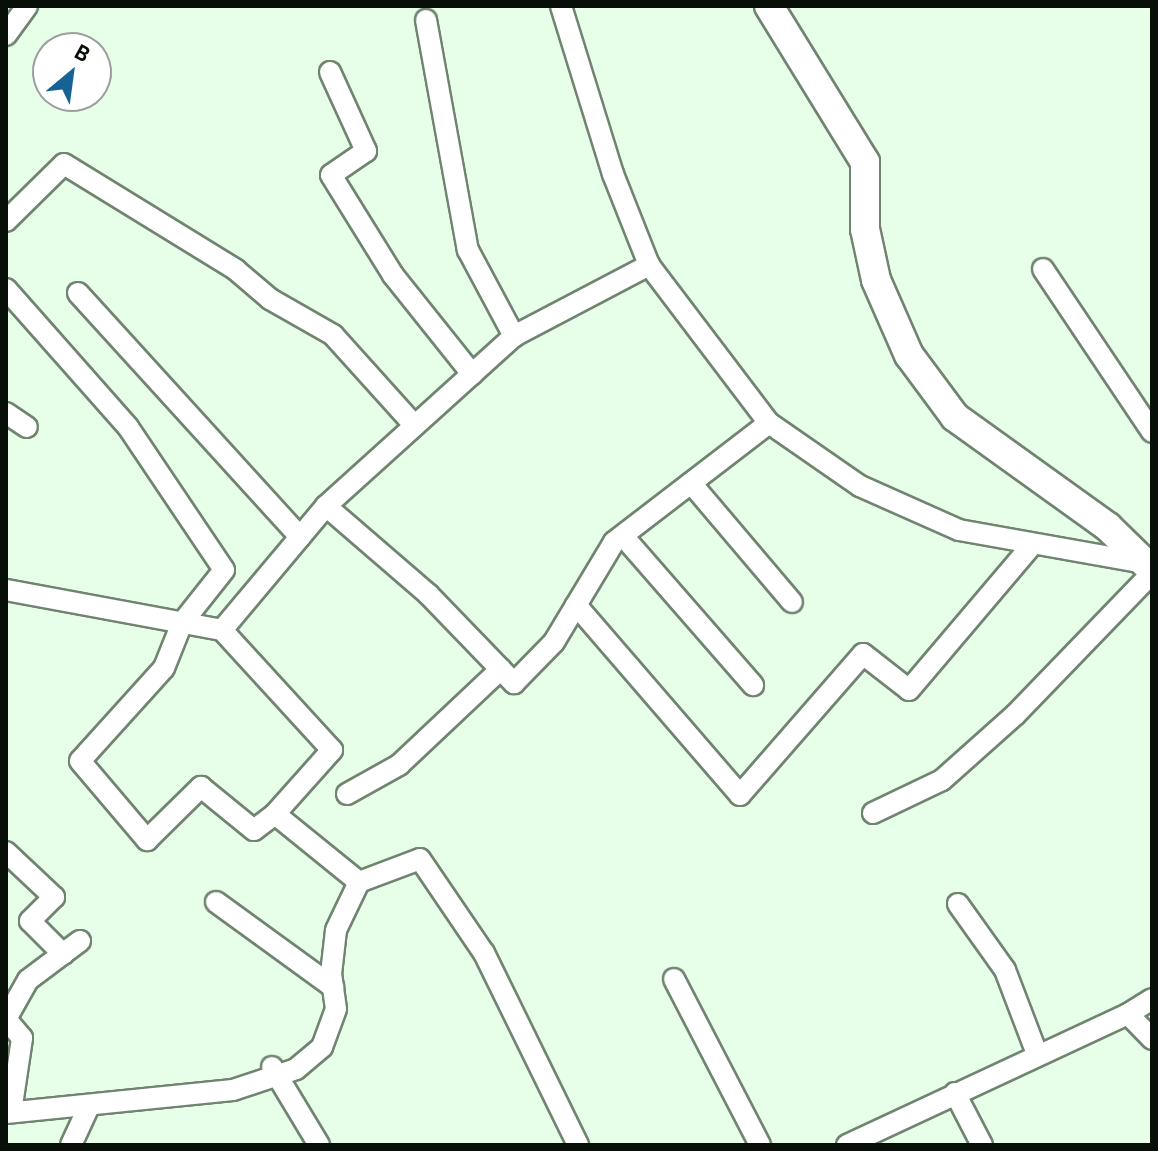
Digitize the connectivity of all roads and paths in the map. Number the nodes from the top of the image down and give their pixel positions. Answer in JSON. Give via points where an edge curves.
{"nodes":[{"id":1,"x":27,"y":6,"type":"edge"},
{"id":2,"x":561,"y":6,"type":"edge"},
{"id":3,"x":769,"y":6,"type":"edge"},
{"id":4,"x":426,"y":20,"type":"dead end"},
{"id":5,"x":6,"y":35,"type":"edge"},
{"id":6,"x":330,"y":72,"type":"dead end"},
{"id":7,"x":6,"y":221,"type":"edge"},
{"id":8,"x":649,"y":265,"type":"junction"},
{"id":9,"x":1043,"y":269,"type":"dead end"},
{"id":10,"x":6,"y":289,"type":"edge"},
{"id":11,"x":78,"y":293,"type":"dead end"},
{"id":12,"x":514,"y":336,"type":"junction"},
{"id":13,"x":472,"y":374,"type":"junction"},
{"id":14,"x":6,"y":413,"type":"edge"},
{"id":15,"x":769,"y":423,"type":"junction"},
{"id":16,"x":413,"y":424,"type":"junction"},
{"id":17,"x":27,"y":427,"type":"dead end"},
{"id":18,"x":1152,"y":432,"type":"edge"},
{"id":19,"x":691,"y":483,"type":"junction"},
{"id":20,"x":326,"y":506,"type":"junction"},
{"id":21,"x":623,"y":536,"type":"junction"},
{"id":22,"x":300,"y":537,"type":"junction"},
{"id":23,"x":1032,"y":545,"type":"junction"},
{"id":24,"x":1149,"y":569,"type":"edge"},
{"id":25,"x":6,"y":590,"type":"edge"},
{"id":26,"x":792,"y":602,"type":"dead end"},
{"id":27,"x":576,"y":605,"type":"junction"},
{"id":28,"x":182,"y":623,"type":"junction"},
{"id":29,"x":222,"y":630,"type":"junction"},
{"id":30,"x":501,"y":669,"type":"junction"},
{"id":31,"x":753,"y":685,"type":"dead end"},
{"id":32,"x":347,"y":794,"type":"dead end"},
{"id":33,"x":873,"y":813,"type":"dead end"},
{"id":34,"x":275,"y":814,"type":"junction"},
{"id":35,"x":6,"y":852,"type":"edge"},
{"id":36,"x":359,"y":882,"type":"junction"},
{"id":37,"x":216,"y":902,"type":"dead end"},
{"id":38,"x":958,"y":904,"type":"dead end"},
{"id":39,"x":80,"y":941,"type":"dead end"},
{"id":40,"x":63,"y":954,"type":"junction"},
{"id":41,"x":674,"y":979,"type":"dead end"},
{"id":42,"x":333,"y":987,"type":"junction"},
{"id":43,"x":1152,"y":999,"type":"edge"},
{"id":44,"x":1128,"y":1014,"type":"junction"},
{"id":45,"x":1152,"y":1039,"type":"edge"},
{"id":46,"x":1037,"y":1054,"type":"junction"},
{"id":47,"x":275,"y":1073,"type":"junction"},
{"id":48,"x":955,"y":1093,"type":"junction"},
{"id":49,"x":89,"y":1106,"type":"junction"},
{"id":50,"x":8,"y":1112,"type":"edge"},
{"id":51,"x":849,"y":1144,"type":"edge"},
{"id":52,"x":71,"y":1145,"type":"edge"},
{"id":53,"x":319,"y":1145,"type":"edge"},
{"id":54,"x":578,"y":1145,"type":"edge"},
{"id":55,"x":760,"y":1145,"type":"edge"},
{"id":56,"x":982,"y":1145,"type":"edge"}],
"edges":[{"from":1,"to":5,"type":"street"},
{"from":2,"to":8,"type":"street","via":[[613,174]]},
{"from":3,"to":24,"type":"main road","via":[[865,162],[865,229],[876,280],[909,355],[955,417],[1108,527]]},
{"from":4,"to":12,"type":"street","via":[[468,250]]},
{"from":6,"to":13,"type":"street","via":[[366,151],[331,175],[393,275]]},
{"from":7,"to":16,"type":"street","via":[[64,164],[333,335]]},
{"from":8,"to":12,"type":"street"},
{"from":8,"to":15,"type":"street"},
{"from":9,"to":18,"type":"street"},
{"from":10,"to":28,"type":"street","via":[[128,427],[224,570]]},
{"from":11,"to":22,"type":"street"},
{"from":12,"to":13,"type":"street"},
{"from":13,"to":16,"type":"street"},
{"from":14,"to":17,"type":"street"},
{"from":15,"to":19,"type":"street"},
{"from":15,"to":23,"type":"street","via":[[860,486],[959,530]]},
{"from":16,"to":20,"type":"street"},
{"from":19,"to":21,"type":"street"},
{"from":19,"to":26,"type":"street"},
{"from":20,"to":22,"type":"street"},
{"from":20,"to":30,"type":"street","via":[[428,594]]},
{"from":21,"to":27,"type":"street","via":[[614,542]]},
{"from":21,"to":31,"type":"street"},
{"from":22,"to":29,"type":"street"},
{"from":23,"to":24,"type":"street"},
{"from":23,"to":27,"type":"street","via":[[909,690],[863,654],[740,795]]},
{"from":24,"to":33,"type":"street","via":[[1015,715],[942,780]]},
{"from":25,"to":28,"type":"street"},
{"from":27,"to":30,"type":"street","via":[[554,642],[514,683]]},
{"from":28,"to":29,"type":"street"},
{"from":28,"to":34,"type":"street","via":[[164,668],[80,761],[147,840],[201,787],[254,830]]},
{"from":29,"to":34,"type":"street","via":[[332,750]]},
{"from":30,"to":32,"type":"street","via":[[399,765]]},
{"from":34,"to":36,"type":"street"},
{"from":35,"to":40,"type":"street","via":[[54,897],[30,921]]},
{"from":36,"to":42,"type":"street","via":[[336,930]]},
{"from":36,"to":54,"type":"street","via":[[420,859],[484,953]]},
{"from":37,"to":42,"type":"street"},
{"from":38,"to":46,"type":"street","via":[[1005,970]]},
{"from":39,"to":40,"type":"street"},
{"from":40,"to":50,"type":"street","via":[[28,980],[6,1019],[22,1038]]},
{"from":41,"to":55,"type":"street"},
{"from":42,"to":47,"type":"street","via":[[336,1009],[322,1047],[296,1069]]},
{"from":43,"to":44,"type":"street"},
{"from":44,"to":45,"type":"street"},
{"from":44,"to":46,"type":"street"},
{"from":46,"to":48,"type":"street"},
{"from":47,"to":49,"type":"street","via":[[233,1090]]},
{"from":47,"to":53,"type":"street"},
{"from":48,"to":51,"type":"street"},
{"from":48,"to":56,"type":"street"},
{"from":49,"to":50,"type":"street"},
{"from":49,"to":52,"type":"street"}]}
